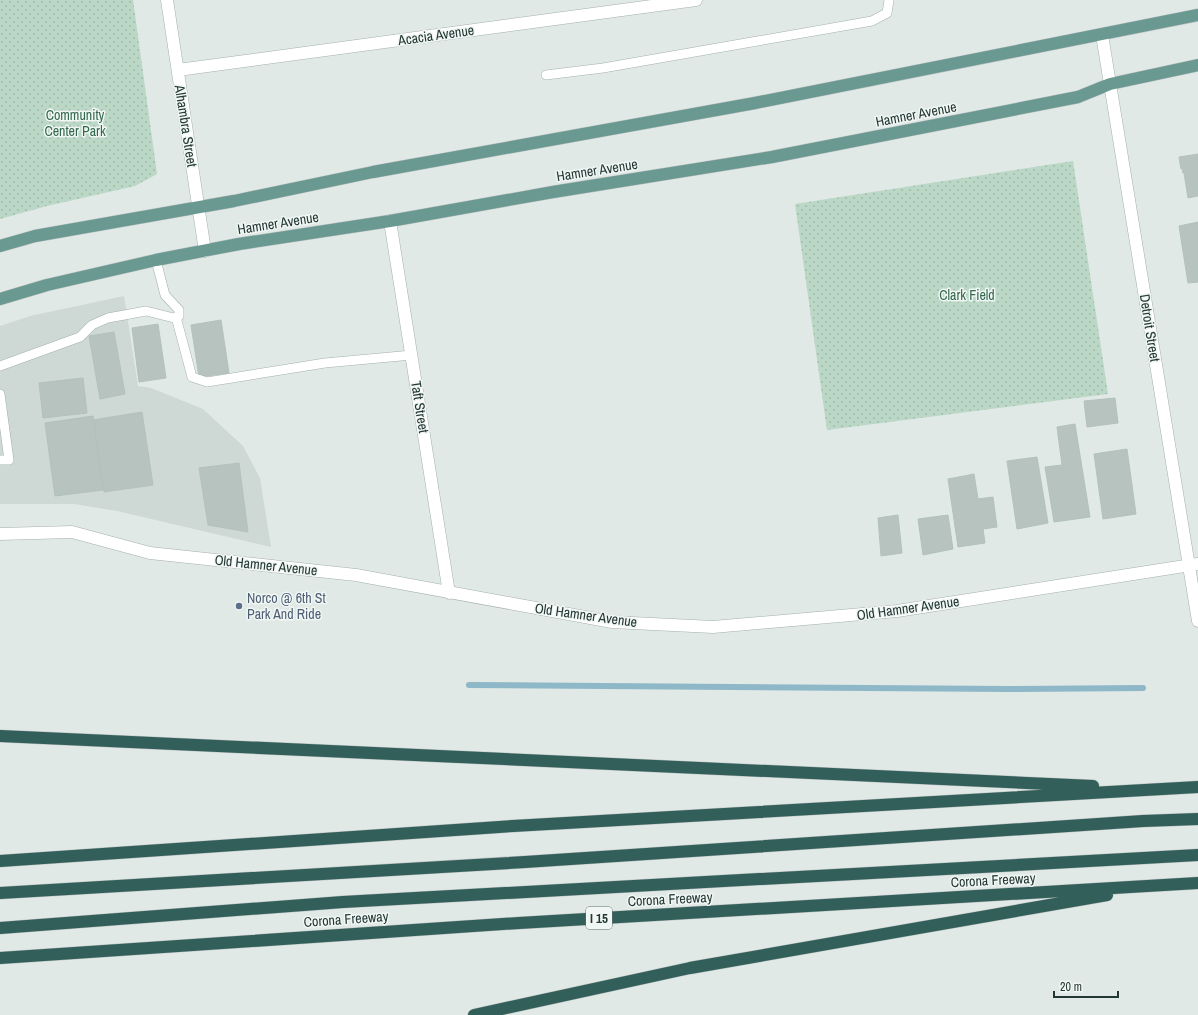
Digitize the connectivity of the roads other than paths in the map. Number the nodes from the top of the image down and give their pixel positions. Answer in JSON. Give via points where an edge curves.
{"nodes":[{"id":1,"x":167,"y":0,"type":"edge"},
{"id":2,"x":696,"y":0,"type":"edge"},
{"id":3,"x":889,"y":0,"type":"edge"},
{"id":4,"x":1198,"y":15,"type":"edge"},
{"id":5,"x":1102,"y":35,"type":"junction"},
{"id":6,"x":1198,"y":64,"type":"edge"},
{"id":7,"x":178,"y":70,"type":"junction"},
{"id":8,"x":546,"y":75,"type":"dead end"},
{"id":9,"x":1110,"y":84,"type":"junction"},
{"id":10,"x":198,"y":207,"type":"junction"},
{"id":11,"x":390,"y":222,"type":"junction"},
{"id":12,"x":0,"y":246,"type":"edge"},
{"id":13,"x":205,"y":251,"type":"junction"},
{"id":14,"x":156,"y":260,"type":"junction"},
{"id":15,"x":0,"y":299,"type":"edge"},
{"id":16,"x":176,"y":317,"type":"junction"},
{"id":17,"x":412,"y":354,"type":"junction"},
{"id":18,"x":0,"y":366,"type":"edge"},
{"id":19,"x":0,"y":394,"type":"edge"},
{"id":20,"x":0,"y":460,"type":"edge"},
{"id":21,"x":0,"y":534,"type":"edge"},
{"id":22,"x":1194,"y":565,"type":"edge"},
{"id":23,"x":449,"y":592,"type":"junction"},
{"id":24,"x":1198,"y":621,"type":"edge"},
{"id":25,"x":0,"y":736,"type":"edge"},
{"id":26,"x":1198,"y":787,"type":"edge"},
{"id":27,"x":1158,"y":789,"type":"junction"},
{"id":28,"x":1198,"y":819,"type":"edge"},
{"id":29,"x":1198,"y":855,"type":"edge"},
{"id":30,"x":0,"y":861,"type":"edge"},
{"id":31,"x":1198,"y":884,"type":"edge"},
{"id":32,"x":1164,"y":885,"type":"junction"},
{"id":33,"x":0,"y":893,"type":"edge"},
{"id":34,"x":0,"y":928,"type":"edge"},
{"id":35,"x":0,"y":958,"type":"edge"},
{"id":36,"x":474,"y":1015,"type":"edge"}],
"edges":[{"from":1,"to":7,"type":"street","name":"Alhambra Street"},
{"from":2,"to":7,"type":"street","name":"Acacia Avenue"},
{"from":3,"to":8,"type":"lane","via":[[887,13],[872,21],[602,68]]},
{"from":4,"to":5,"type":"main road","name":"Hamner Avenue"},
{"from":5,"to":9,"type":"street","name":"Detroit Street"},
{"from":5,"to":10,"type":"main road","name":"Hamner Avenue"},
{"from":6,"to":9,"type":"main road","name":"Hamner Avenue"},
{"from":7,"to":10,"type":"street","name":"Alhambra Street"},
{"from":9,"to":11,"type":"main road","name":"Hamner Avenue","via":[[1078,97],[772,157],[553,192]]},
{"from":9,"to":22,"type":"street","name":"Detroit Street"},
{"from":10,"to":12,"type":"main road","name":"Hamner Avenue","via":[[35,236]]},
{"from":10,"to":13,"type":"street","name":"Alhambra Street"},
{"from":11,"to":13,"type":"main road","name":"Hamner Avenue"},
{"from":11,"to":17,"type":"street","name":"Taft Street"},
{"from":13,"to":14,"type":"main road","name":"Hamner Avenue"},
{"from":14,"to":15,"type":"main road","name":"Hamner Avenue"},
{"from":14,"to":16,"type":"lane","via":[[165,295],[178,310],[179,316]]},
{"from":16,"to":17,"type":"lane","via":[[192,377],[207,382],[325,363]]},
{"from":16,"to":18,"type":"lane","via":[[146,311],[108,318],[92,325],[80,337]]},
{"from":17,"to":23,"type":"street","name":"Taft Street"},
{"from":19,"to":20,"type":"lane","via":[[9,460]]},
{"from":21,"to":23,"type":"street","name":"Old Hamner Avenue","via":[[72,532],[150,553],[356,575]]},
{"from":22,"to":23,"type":"street","name":"Old Hamner Avenue","via":[[897,611],[713,627],[612,622]]},
{"from":22,"to":24,"type":"street","name":"Detroit Street"},
{"from":25,"to":27,"type":"highway"},
{"from":26,"to":27,"type":"highway"},
{"from":27,"to":30,"type":"highway","via":[[521,826]]},
{"from":28,"to":33,"type":"highway"},
{"from":29,"to":34,"type":"highway","via":[[343,902]]},
{"from":31,"to":32,"type":"highway","name":"Corona Freeway","number":"I 15"},
{"from":32,"to":35,"type":"highway","name":"Corona Freeway","number":"I 15","via":[[519,923]]},
{"from":32,"to":36,"type":"highway","via":[[690,968]]}]}
